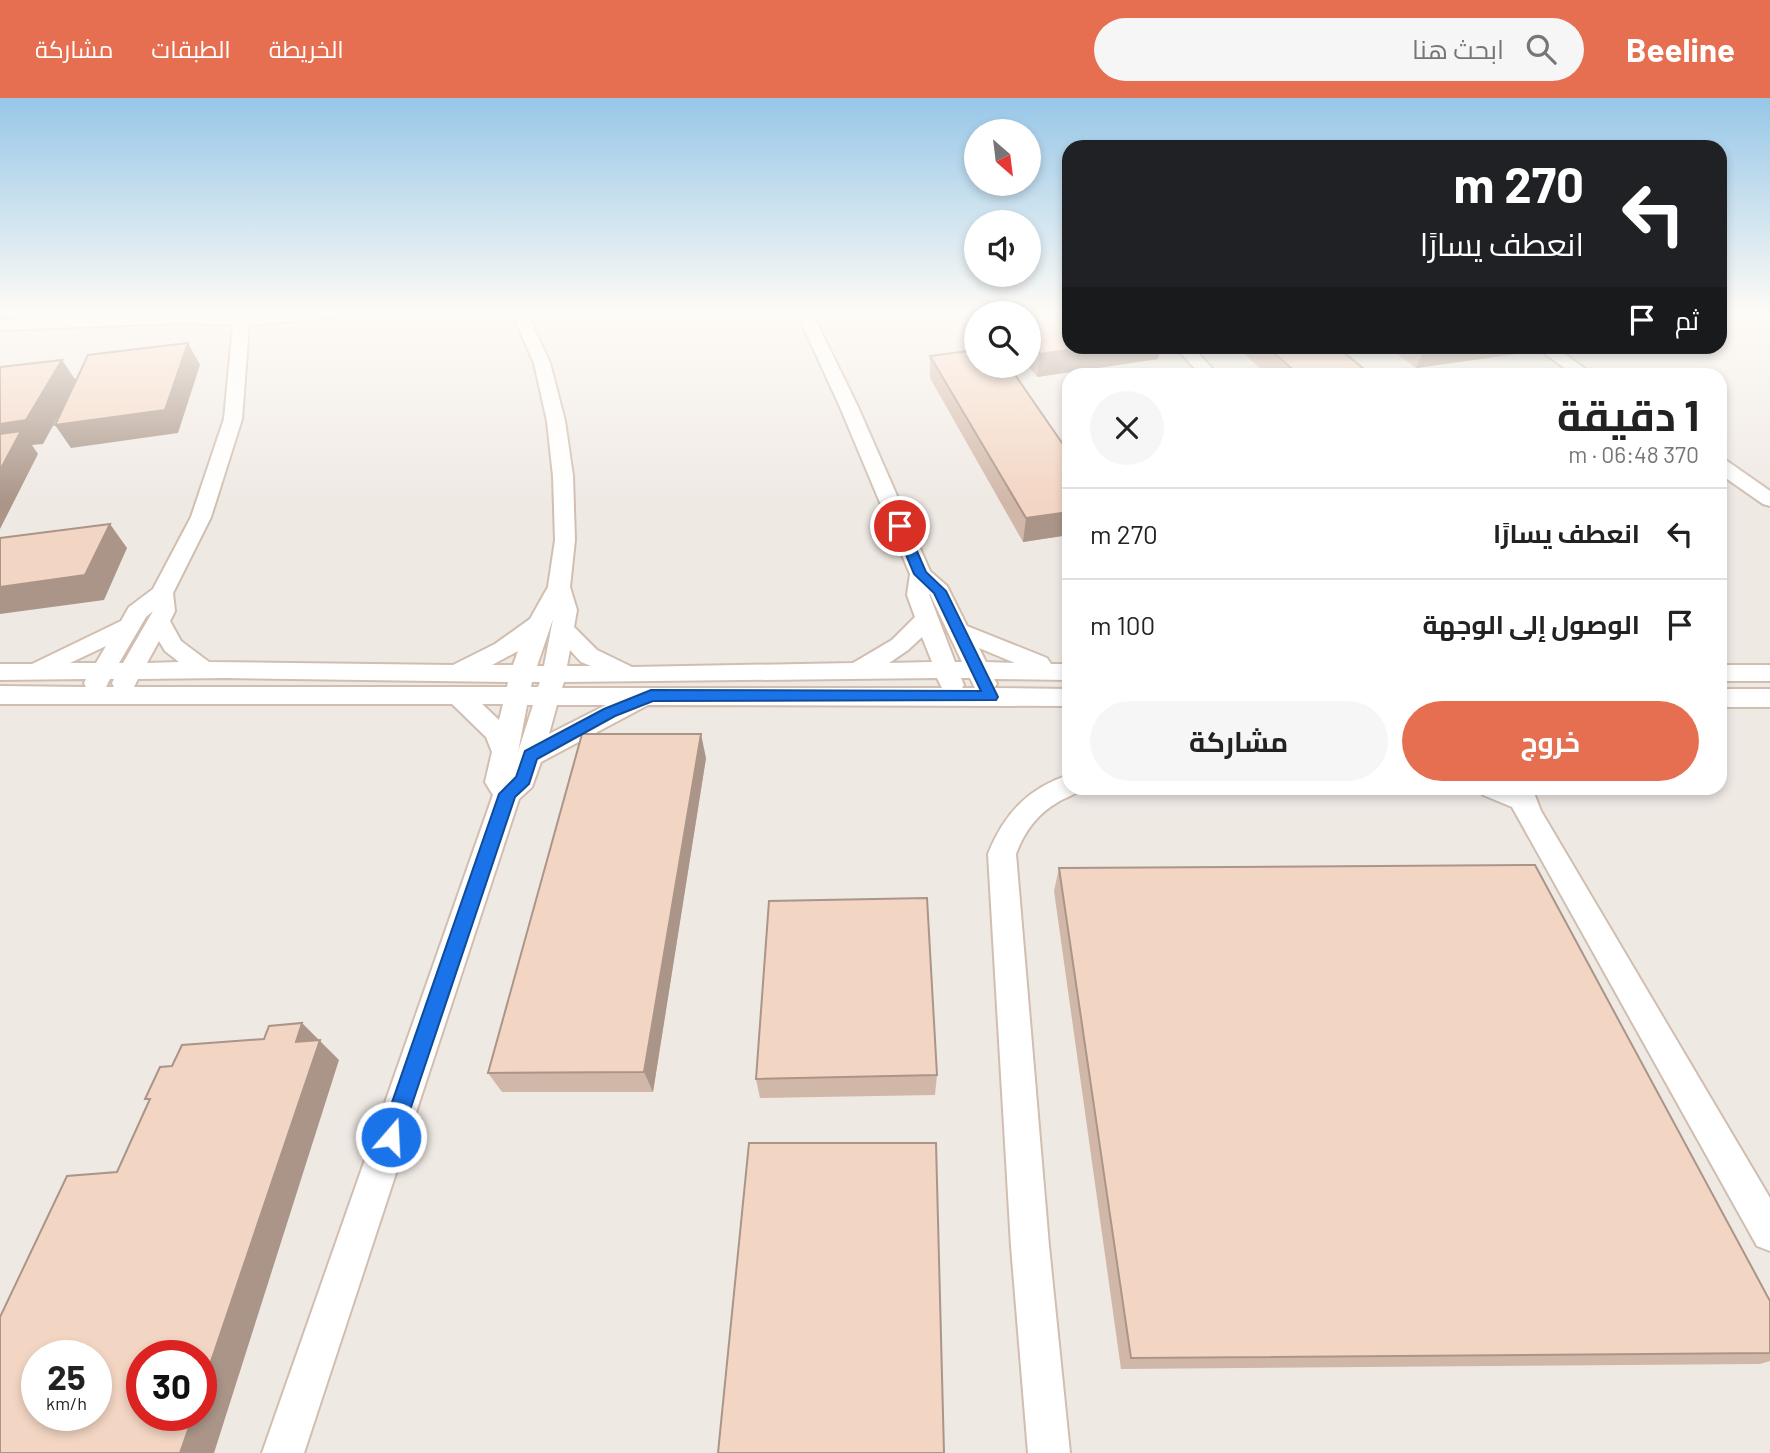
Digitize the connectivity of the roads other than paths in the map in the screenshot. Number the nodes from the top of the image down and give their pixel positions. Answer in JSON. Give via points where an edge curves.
{"nodes":[{"id":1,"x":237,"y":376,"type":"edge"},
{"id":2,"x":545,"y":376,"type":"edge"},
{"id":3,"x":834,"y":376,"type":"edge"},
{"id":4,"x":1727,"y":470,"type":"edge"},
{"id":5,"x":1770,"y":500,"type":"edge"},
{"id":6,"x":921,"y":574,"type":"junction"},
{"id":7,"x":559,"y":587,"type":"joint"},
{"id":8,"x":162,"y":593,"type":"junction"},
{"id":9,"x":928,"y":618,"type":"junction"},
{"id":10,"x":158,"y":621,"type":"junction"},
{"id":11,"x":130,"y":626,"type":"junction"},
{"id":12,"x":551,"y":626,"type":"junction"},
{"id":13,"x":960,"y":631,"type":"junction"},
{"id":14,"x":131,"y":670,"type":"junction"},
{"id":15,"x":204,"y":670,"type":"junction"},
{"id":16,"x":948,"y":670,"type":"junction"},
{"id":17,"x":1062,"y":670,"type":"edge"},
{"id":18,"x":32,"y":671,"type":"junction"},
{"id":19,"x":104,"y":671,"type":"junction"},
{"id":20,"x":859,"y":671,"type":"junction"},
{"id":21,"x":980,"y":671,"type":"junction"},
{"id":22,"x":0,"y":672,"type":"edge"},
{"id":23,"x":1062,"y":672,"type":"edge"},
{"id":24,"x":1727,"y":673,"type":"edge"},
{"id":25,"x":1770,"y":673,"type":"edge"},
{"id":26,"x":631,"y":676,"type":"junction"},
{"id":27,"x":457,"y":685,"type":"junction"},
{"id":28,"x":521,"y":685,"type":"junction"},
{"id":29,"x":552,"y":685,"type":"junction"},
{"id":30,"x":89,"y":694,"type":"junction"},
{"id":31,"x":118,"y":694,"type":"junction"},
{"id":32,"x":0,"y":695,"type":"edge"},
{"id":33,"x":651,"y":695,"type":"junction"},
{"id":34,"x":955,"y":695,"type":"junction"},
{"id":35,"x":991,"y":697,"type":"junction"},
{"id":36,"x":1062,"y":697,"type":"edge"},
{"id":37,"x":1727,"y":698,"type":"edge"},
{"id":38,"x":1758,"y":698,"type":"edge"},
{"id":39,"x":1770,"y":710,"type":"edge"},
{"id":40,"x":518,"y":754,"type":"junction"},
{"id":41,"x":1062,"y":788,"type":"edge"},
{"id":42,"x":1522,"y":795,"type":"edge"},
{"id":43,"x":1770,"y":1233,"type":"edge"},
{"id":44,"x":283,"y":1453,"type":"edge"},
{"id":45,"x":1049,"y":1453,"type":"edge"}],
"edges":[{"from":1,"to":8,"type":"street","via":[[233,419],[201,517]]},
{"from":2,"to":7,"type":"street","via":[[564,476],[565,540]]},
{"from":3,"to":6,"type":"street"},
{"from":4,"to":5,"type":"street"},
{"from":6,"to":9,"type":"street","via":[[918,595]]},
{"from":6,"to":13,"type":"street","via":[[939,591]]},
{"from":7,"to":12,"type":"street","via":[[566,610]]},
{"from":8,"to":10,"type":"street","via":[[164,611]]},
{"from":8,"to":11,"type":"street","via":[[138,612]]},
{"from":9,"to":16,"type":"street"},
{"from":9,"to":20,"type":"street","via":[[900,645]]},
{"from":10,"to":14,"type":"street"},
{"from":10,"to":15,"type":"street","via":[[173,646]]},
{"from":11,"to":18,"type":"street"},
{"from":11,"to":19,"type":"street"},
{"from":12,"to":26,"type":"street","via":[[589,656]]},
{"from":12,"to":27,"type":"street","via":[[503,650]]},
{"from":12,"to":28,"type":"street"},
{"from":12,"to":29,"type":"street"},
{"from":13,"to":17,"type":"street","via":[[1002,651]]},
{"from":13,"to":21,"type":"street"},
{"from":14,"to":15,"type":"street"},
{"from":14,"to":19,"type":"street"},
{"from":14,"to":31,"type":"street"},
{"from":15,"to":27,"type":"street"},
{"from":16,"to":20,"type":"street"},
{"from":16,"to":21,"type":"street"},
{"from":16,"to":34,"type":"street"},
{"from":18,"to":19,"type":"street"},
{"from":18,"to":22,"type":"street"},
{"from":19,"to":30,"type":"street"},
{"from":20,"to":26,"type":"street"},
{"from":21,"to":23,"type":"street"},
{"from":21,"to":35,"type":"street"},
{"from":24,"to":25,"type":"street"},
{"from":26,"to":29,"type":"street"},
{"from":27,"to":28,"type":"street"},
{"from":27,"to":31,"type":"street"},
{"from":27,"to":40,"type":"street"},
{"from":28,"to":29,"type":"street"},
{"from":28,"to":40,"type":"street"},
{"from":29,"to":33,"type":"street"},
{"from":29,"to":40,"type":"street"},
{"from":30,"to":31,"type":"street"},
{"from":30,"to":32,"type":"street"},
{"from":33,"to":34,"type":"street"},
{"from":33,"to":40,"type":"street"},
{"from":34,"to":35,"type":"street"},
{"from":35,"to":36,"type":"street"},
{"from":37,"to":38,"type":"street"},
{"from":38,"to":39,"type":"street"},
{"from":40,"to":44,"type":"street","via":[[498,782],[508,794]]},
{"from":41,"to":45,"type":"street","via":[[1024,813],[1002,854]]},
{"from":42,"to":43,"type":"street"}]}
